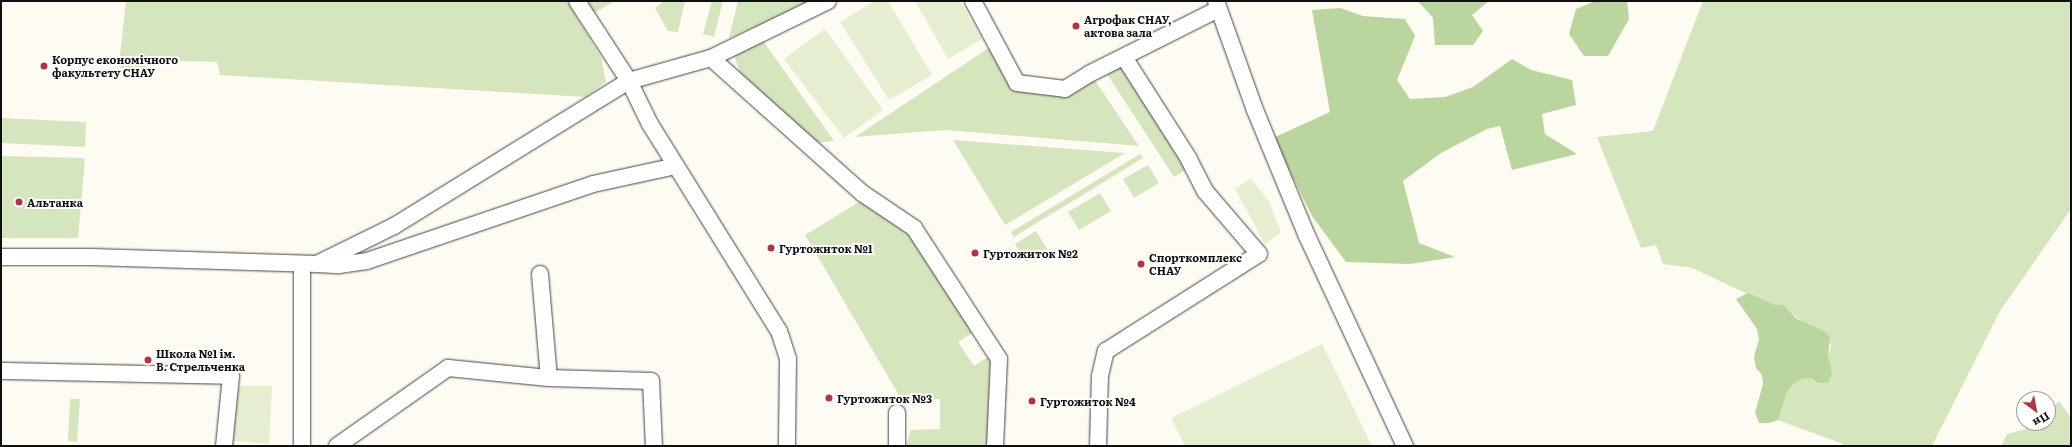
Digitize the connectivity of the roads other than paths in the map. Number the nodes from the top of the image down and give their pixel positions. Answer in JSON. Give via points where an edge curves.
{"nodes":[{"id":1,"x":578,"y":1,"type":"edge"},
{"id":2,"x":828,"y":1,"type":"edge"},
{"id":3,"x":973,"y":1,"type":"edge"},
{"id":4,"x":1217,"y":5,"type":"edge"},
{"id":5,"x":1124,"y":57,"type":"junction"},
{"id":6,"x":711,"y":58,"type":"junction"},
{"id":7,"x":629,"y":81,"type":"junction"},
{"id":8,"x":676,"y":166,"type":"junction"},
{"id":9,"x":1,"y":257,"type":"edge"},
{"id":10,"x":309,"y":264,"type":"junction"},
{"id":11,"x":540,"y":274,"type":"dead end"},
{"id":12,"x":1,"y":371,"type":"edge"},
{"id":13,"x":549,"y":378,"type":"junction"},
{"id":14,"x":898,"y":413,"type":"dead end"},
{"id":15,"x":224,"y":446,"type":"edge"},
{"id":16,"x":302,"y":446,"type":"edge"},
{"id":17,"x":337,"y":446,"type":"edge"},
{"id":18,"x":654,"y":446,"type":"edge"},
{"id":19,"x":787,"y":446,"type":"edge"},
{"id":20,"x":897,"y":446,"type":"edge"},
{"id":21,"x":995,"y":446,"type":"edge"},
{"id":22,"x":1098,"y":446,"type":"edge"},
{"id":23,"x":1405,"y":446,"type":"edge"}],
"edges":[{"from":1,"to":7,"type":"lane"},
{"from":2,"to":6,"type":"lane"},
{"from":3,"to":5,"type":"lane","via":[[1017,83],[1065,89]]},
{"from":4,"to":5,"type":"lane"},
{"from":4,"to":23,"type":"lane","via":[[1255,110],[1307,236]]},
{"from":5,"to":22,"type":"lane","via":[[1189,159],[1205,191],[1259,254],[1106,351],[1100,376]]},
{"from":6,"to":7,"type":"lane"},
{"from":6,"to":21,"type":"lane","via":[[862,194],[914,228],[999,359]]},
{"from":7,"to":8,"type":"lane","via":[[650,124]]},
{"from":7,"to":10,"type":"lane","via":[[394,226]]},
{"from":8,"to":10,"type":"lane","via":[[594,184],[367,261],[339,266]]},
{"from":8,"to":19,"type":"lane","via":[[779,331],[788,359]]},
{"from":9,"to":10,"type":"lane","via":[[91,257]]},
{"from":10,"to":16,"type":"lane"},
{"from":11,"to":13,"type":"lane"},
{"from":12,"to":15,"type":"lane","via":[[231,376]]},
{"from":13,"to":17,"type":"lane","via":[[448,368]]},
{"from":13,"to":18,"type":"lane","via":[[651,381]]},
{"from":14,"to":20,"type":"lane"}]}
